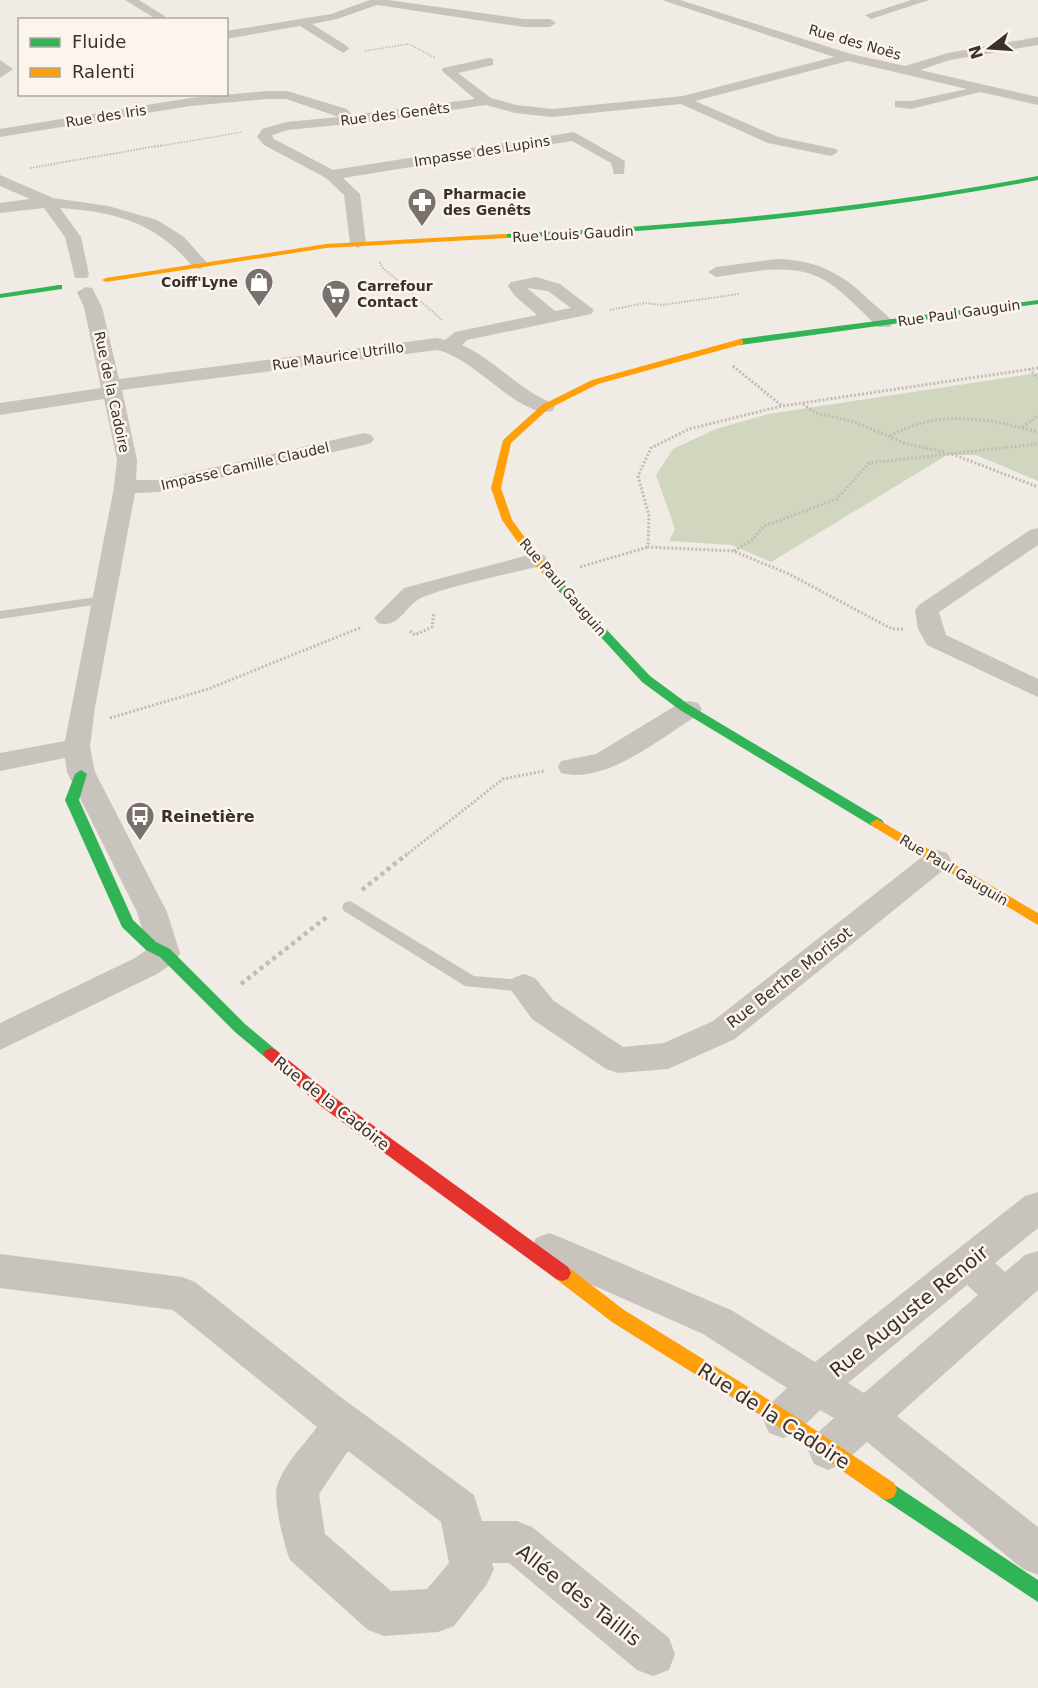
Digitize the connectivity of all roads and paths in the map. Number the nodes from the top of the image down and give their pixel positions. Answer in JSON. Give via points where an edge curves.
{"nodes":[{"id":1,"x":131,"y":0,"type":"edge"},
{"id":2,"x":668,"y":0,"type":"edge"},
{"id":3,"x":719,"y":0,"type":"edge"},
{"id":4,"x":923,"y":0,"type":"edge"},
{"id":5,"x":380,"y":1,"type":"edge"},
{"id":6,"x":689,"y":7,"type":"junction"},
{"id":7,"x":871,"y":15,"type":"dead end"},
{"id":8,"x":160,"y":17,"type":"dead end"},
{"id":9,"x":550,"y":23,"type":"dead end"},
{"id":10,"x":304,"y":24,"type":"junction"},
{"id":11,"x":228,"y":35,"type":"edge"},
{"id":12,"x":1038,"y":41,"type":"edge"},
{"id":13,"x":343,"y":49,"type":"joint"},
{"id":14,"x":848,"y":57,"type":"junction"},
{"id":15,"x":489,"y":62,"type":"dead end"},
{"id":16,"x":453,"y":69,"type":"junction"},
{"id":17,"x":904,"y":71,"type":"junction"},
{"id":18,"x":982,"y":89,"type":"junction"},
{"id":19,"x":683,"y":100,"type":"junction"},
{"id":20,"x":486,"y":101,"type":"junction"},
{"id":21,"x":1038,"y":101,"type":"edge"},
{"id":22,"x":900,"y":104,"type":"dead end"},
{"id":23,"x":350,"y":120,"type":"junction"},
{"id":24,"x":267,"y":132,"type":"junction"},
{"id":25,"x":0,"y":133,"type":"edge"},
{"id":26,"x":831,"y":152,"type":"dead end"},
{"id":27,"x":27,"y":169,"type":"dead end"},
{"id":28,"x":619,"y":171,"type":"dead end"},
{"id":29,"x":331,"y":175,"type":"junction"},
{"id":30,"x":1038,"y":178,"type":"edge"},
{"id":31,"x":0,"y":180,"type":"edge"},
{"id":32,"x":48,"y":202,"type":"junction"},
{"id":33,"x":0,"y":208,"type":"edge"},
{"id":34,"x":358,"y":243,"type":"junction"},
{"id":35,"x":377,"y":243,"type":"junction"},
{"id":36,"x":200,"y":264,"type":"junction"},
{"id":37,"x":716,"y":272,"type":"dead end"},
{"id":38,"x":84,"y":283,"type":"junction"},
{"id":39,"x":739,"y":294,"type":"dead end"},
{"id":40,"x":0,"y":296,"type":"edge"},
{"id":41,"x":1038,"y":302,"type":"edge"},
{"id":42,"x":585,"y":310,"type":"junction"},
{"id":43,"x":551,"y":317,"type":"junction"},
{"id":44,"x":884,"y":323,"type":"junction"},
{"id":45,"x":455,"y":340,"type":"junction"},
{"id":46,"x":712,"y":349,"type":"junction"},
{"id":47,"x":1038,"y":368,"type":"edge"},
{"id":48,"x":1029,"y":369,"type":"junction"},
{"id":49,"x":1038,"y":378,"type":"edge"},
{"id":50,"x":112,"y":389,"type":"junction"},
{"id":51,"x":802,"y":403,"type":"junction"},
{"id":52,"x":782,"y":406,"type":"junction"},
{"id":53,"x":545,"y":407,"type":"junction"},
{"id":54,"x":0,"y":409,"type":"edge"},
{"id":55,"x":1038,"y":416,"type":"edge"},
{"id":56,"x":1021,"y":427,"type":"junction"},
{"id":57,"x":1038,"y":432,"type":"edge"},
{"id":58,"x":889,"y":436,"type":"junction"},
{"id":59,"x":364,"y":439,"type":"dead end"},
{"id":60,"x":1038,"y":444,"type":"edge"},
{"id":61,"x":948,"y":453,"type":"junction"},
{"id":62,"x":125,"y":487,"type":"junction"},
{"id":63,"x":1038,"y":487,"type":"edge"},
{"id":64,"x":1038,"y":535,"type":"edge"},
{"id":65,"x":648,"y":547,"type":"junction"},
{"id":66,"x":733,"y":551,"type":"junction"},
{"id":67,"x":544,"y":568,"type":"junction"},
{"id":68,"x":103,"y":600,"type":"junction"},
{"id":69,"x":0,"y":615,"type":"edge"},
{"id":70,"x":386,"y":618,"type":"joint"},
{"id":71,"x":930,"y":629,"type":"junction"},
{"id":72,"x":1038,"y":689,"type":"edge"},
{"id":73,"x":689,"y":709,"type":"junction"},
{"id":74,"x":110,"y":718,"type":"dead end"},
{"id":75,"x":79,"y":760,"type":"junction"},
{"id":76,"x":0,"y":762,"type":"edge"},
{"id":77,"x":571,"y":767,"type":"joint"},
{"id":78,"x":937,"y":861,"type":"junction"},
{"id":79,"x":346,"y":905,"type":"junction"},
{"id":80,"x":1038,"y":920,"type":"edge"},
{"id":81,"x":165,"y":953,"type":"junction"},
{"id":82,"x":524,"y":986,"type":"joint"},
{"id":83,"x":216,"y":1004,"type":"junction"},
{"id":84,"x":0,"y":1036,"type":"edge"},
{"id":85,"x":1038,"y":1207,"type":"edge"},
{"id":86,"x":514,"y":1235,"type":"junction"},
{"id":87,"x":968,"y":1262,"type":"junction"},
{"id":88,"x":1038,"y":1267,"type":"edge"},
{"id":89,"x":0,"y":1271,"type":"edge"},
{"id":90,"x":1005,"y":1296,"type":"junction"},
{"id":91,"x":819,"y":1386,"type":"junction"},
{"id":92,"x":867,"y":1417,"type":"junction"},
{"id":93,"x":783,"y":1419,"type":"junction"},
{"id":94,"x":344,"y":1423,"type":"junction"},
{"id":95,"x":828,"y":1450,"type":"junction"},
{"id":96,"x":466,"y":1542,"type":"junction"},
{"id":97,"x":1038,"y":1554,"type":"edge"},
{"id":98,"x":1038,"y":1592,"type":"edge"},
{"id":99,"x":653,"y":1654,"type":"dead end"}],
"edges":[{"from":1,"to":8,"type":"street"},
{"from":2,"to":6,"type":"street","name":"Rue des Noës"},
{"from":3,"to":6,"type":"street"},
{"from":4,"to":7,"type":"street"},
{"from":5,"to":9,"type":"street","via":[[524,23]]},
{"from":5,"to":10,"type":"street"},
{"from":6,"to":14,"type":"street","name":"Rue des Noës"},
{"from":10,"to":11,"type":"street"},
{"from":10,"to":13,"type":"street"},
{"from":12,"to":17,"type":"street","via":[[948,57]]},
{"from":13,"to":16,"type":"path","via":[[360,52],[411,45]]},
{"from":14,"to":17,"type":"street","name":"Rue des Noës"},
{"from":14,"to":19,"type":"street","name":"Rue des Genêts"},
{"from":15,"to":16,"type":"street"},
{"from":16,"to":20,"type":"street","via":[[448,71]]},
{"from":17,"to":18,"type":"street","name":"Rue des Noës"},
{"from":18,"to":21,"type":"street","name":"Rue des Noës"},
{"from":18,"to":22,"type":"street","via":[[912,105]]},
{"from":19,"to":20,"type":"street","name":"Rue des Genêts","via":[[552,112],[515,109]]},
{"from":19,"to":26,"type":"street","via":[[752,133],[808,150]]},
{"from":20,"to":23,"type":"street","name":"Rue des Genêts"},
{"from":23,"to":24,"type":"street","name":"Rue des Genêts","via":[[286,126]]},
{"from":23,"to":25,"type":"street","name":"Rue des Iris","via":[[342,112],[287,95],[267,94]]},
{"from":24,"to":27,"type":"path","via":[[239,132]]},
{"from":24,"to":29,"type":"street","via":[[264,137],[269,142]]},
{"from":28,"to":29,"type":"street","name":"Impasse des Lupins","via":[[618,161],[574,136]]},
{"from":29,"to":34,"type":"street","via":[[352,194]]},
{"from":30,"to":35,"type":"street","name":"Rue Louis Gaudin","via":[[926,200],[803,217],[627,231]]},
{"from":31,"to":32,"type":"street"},
{"from":32,"to":33,"type":"street"},
{"from":32,"to":36,"type":"street","via":[[78,205],[164,230]]},
{"from":32,"to":38,"type":"street","name":"Rue de la Cadoire","via":[[73,237]]},
{"from":34,"to":35,"type":"street","name":"Rue Louis Gaudin"},
{"from":34,"to":36,"type":"street","name":"Rue Louis Gaudin"},
{"from":35,"to":45,"type":"path","via":[[382,267]]},
{"from":36,"to":38,"type":"street","name":"Rue Louis Gaudin","via":[[106,280],[93,274]]},
{"from":37,"to":44,"type":"street","via":[[784,264],[809,267],[834,278]]},
{"from":38,"to":40,"type":"street","via":[[60,282],[59,287]]},
{"from":38,"to":50,"type":"street","name":"Rue de la Cadoire"},
{"from":39,"to":42,"type":"path","via":[[606,311]]},
{"from":41,"to":44,"type":"street","name":"Rue Paul Gauguin"},
{"from":42,"to":43,"type":"street"},
{"from":42,"to":43,"type":"street","via":[[554,286],[527,281],[517,286]]},
{"from":43,"to":45,"type":"street"},
{"from":44,"to":46,"type":"street","name":"Rue Paul Gauguin"},
{"from":45,"to":50,"type":"street","name":"Rue Maurice Utrillo"},
{"from":45,"to":53,"type":"street","name":"Rue Maurice Utrillo","via":[[509,386]]},
{"from":46,"to":52,"type":"path"},
{"from":46,"to":53,"type":"street","name":"Rue Paul Gauguin","via":[[595,382]]},
{"from":47,"to":48,"type":"path"},
{"from":48,"to":49,"type":"path"},
{"from":48,"to":51,"type":"path"},
{"from":50,"to":54,"type":"street","name":"Rue Maurice Utrillo"},
{"from":50,"to":62,"type":"street","name":"Rue de la Cadoire","via":[[127,460]]},
{"from":51,"to":52,"type":"path"},
{"from":51,"to":58,"type":"path","via":[[816,413],[855,422]]},
{"from":52,"to":65,"type":"path","via":[[689,429],[651,448],[638,476],[650,516]]},
{"from":53,"to":67,"type":"street","name":"Rue Paul Gauguin","via":[[506,442],[496,488],[507,520]]},
{"from":55,"to":56,"type":"path"},
{"from":56,"to":57,"type":"path"},
{"from":56,"to":58,"type":"path","via":[[976,418],[947,418],[913,423]]},
{"from":58,"to":61,"type":"path"},
{"from":59,"to":62,"type":"street","name":"Impasse Camille Claudel","via":[[159,486]]},
{"from":60,"to":61,"type":"path"},
{"from":61,"to":63,"type":"path"},
{"from":61,"to":66,"type":"path","via":[[869,463],[837,499],[764,526],[752,540]]},
{"from":62,"to":68,"type":"street","name":"Rue de la Cadoire"},
{"from":64,"to":71,"type":"street","via":[[927,610]]},
{"from":65,"to":66,"type":"path"},
{"from":65,"to":67,"type":"path"},
{"from":66,"to":71,"type":"path","via":[[789,574],[892,629]]},
{"from":67,"to":70,"type":"street","via":[[412,593]]},
{"from":67,"to":73,"type":"street","name":"Rue Paul Gauguin","via":[[646,679]]},
{"from":68,"to":69,"type":"lane"},
{"from":68,"to":75,"type":"street","name":"Rue de la Cadoire","via":[[82,707]]},
{"from":70,"to":74,"type":"path","via":[[208,689]]},
{"from":71,"to":72,"type":"street","via":[[936,640]]},
{"from":73,"to":77,"type":"street","via":[[603,762]]},
{"from":73,"to":78,"type":"street","name":"Rue Paul Gauguin"},
{"from":75,"to":76,"type":"street"},
{"from":75,"to":81,"type":"street","name":"Rue de la Cadoire","via":[[152,912]]},
{"from":77,"to":79,"type":"path","via":[[503,779]]},
{"from":78,"to":80,"type":"street","name":"Rue Paul Gauguin"},
{"from":78,"to":82,"type":"street","name":"Rue Berthe Morisot","via":[[724,1030],[668,1056],[618,1060],[543,1010]]},
{"from":79,"to":82,"type":"lane","name":"Rue Berthe Morisot","via":[[471,982]]},
{"from":79,"to":83,"type":"path"},
{"from":81,"to":83,"type":"street","name":"Rue de la Cadoire"},
{"from":81,"to":84,"type":"street","via":[[146,966]]},
{"from":83,"to":86,"type":"street","name":"Rue de la Cadoire","via":[[328,1102]]},
{"from":85,"to":87,"type":"street","name":"Rue Auguste Renoir"},
{"from":86,"to":91,"type":"street","name":"Rue de la Cadoire","via":[[717,1322]]},
{"from":86,"to":93,"type":"street","name":"Rue de la Cadoire","via":[[618,1316]]},
{"from":87,"to":90,"type":"street"},
{"from":87,"to":91,"type":"street","name":"Rue Auguste Renoir","via":[[838,1366]]},
{"from":88,"to":90,"type":"street"},
{"from":89,"to":94,"type":"street","via":[[182,1294]]},
{"from":90,"to":92,"type":"street"},
{"from":91,"to":92,"type":"street","name":"Rue de la Cadoire"},
{"from":91,"to":93,"type":"street","name":"Rue Auguste Renoir"},
{"from":92,"to":95,"type":"street"},
{"from":92,"to":97,"type":"street","name":"Rue de la Cadoire"},
{"from":93,"to":95,"type":"street","name":"Rue de la Cadoire"},
{"from":94,"to":96,"type":"street","via":[[459,1510]]},
{"from":94,"to":96,"type":"street","via":[[297,1489],[305,1545],[384,1614],[438,1610],[472,1569]]},
{"from":95,"to":98,"type":"street","name":"Rue de la Cadoire"},
{"from":96,"to":99,"type":"street","name":"Allée des Taillis","via":[[517,1542]]}]}
